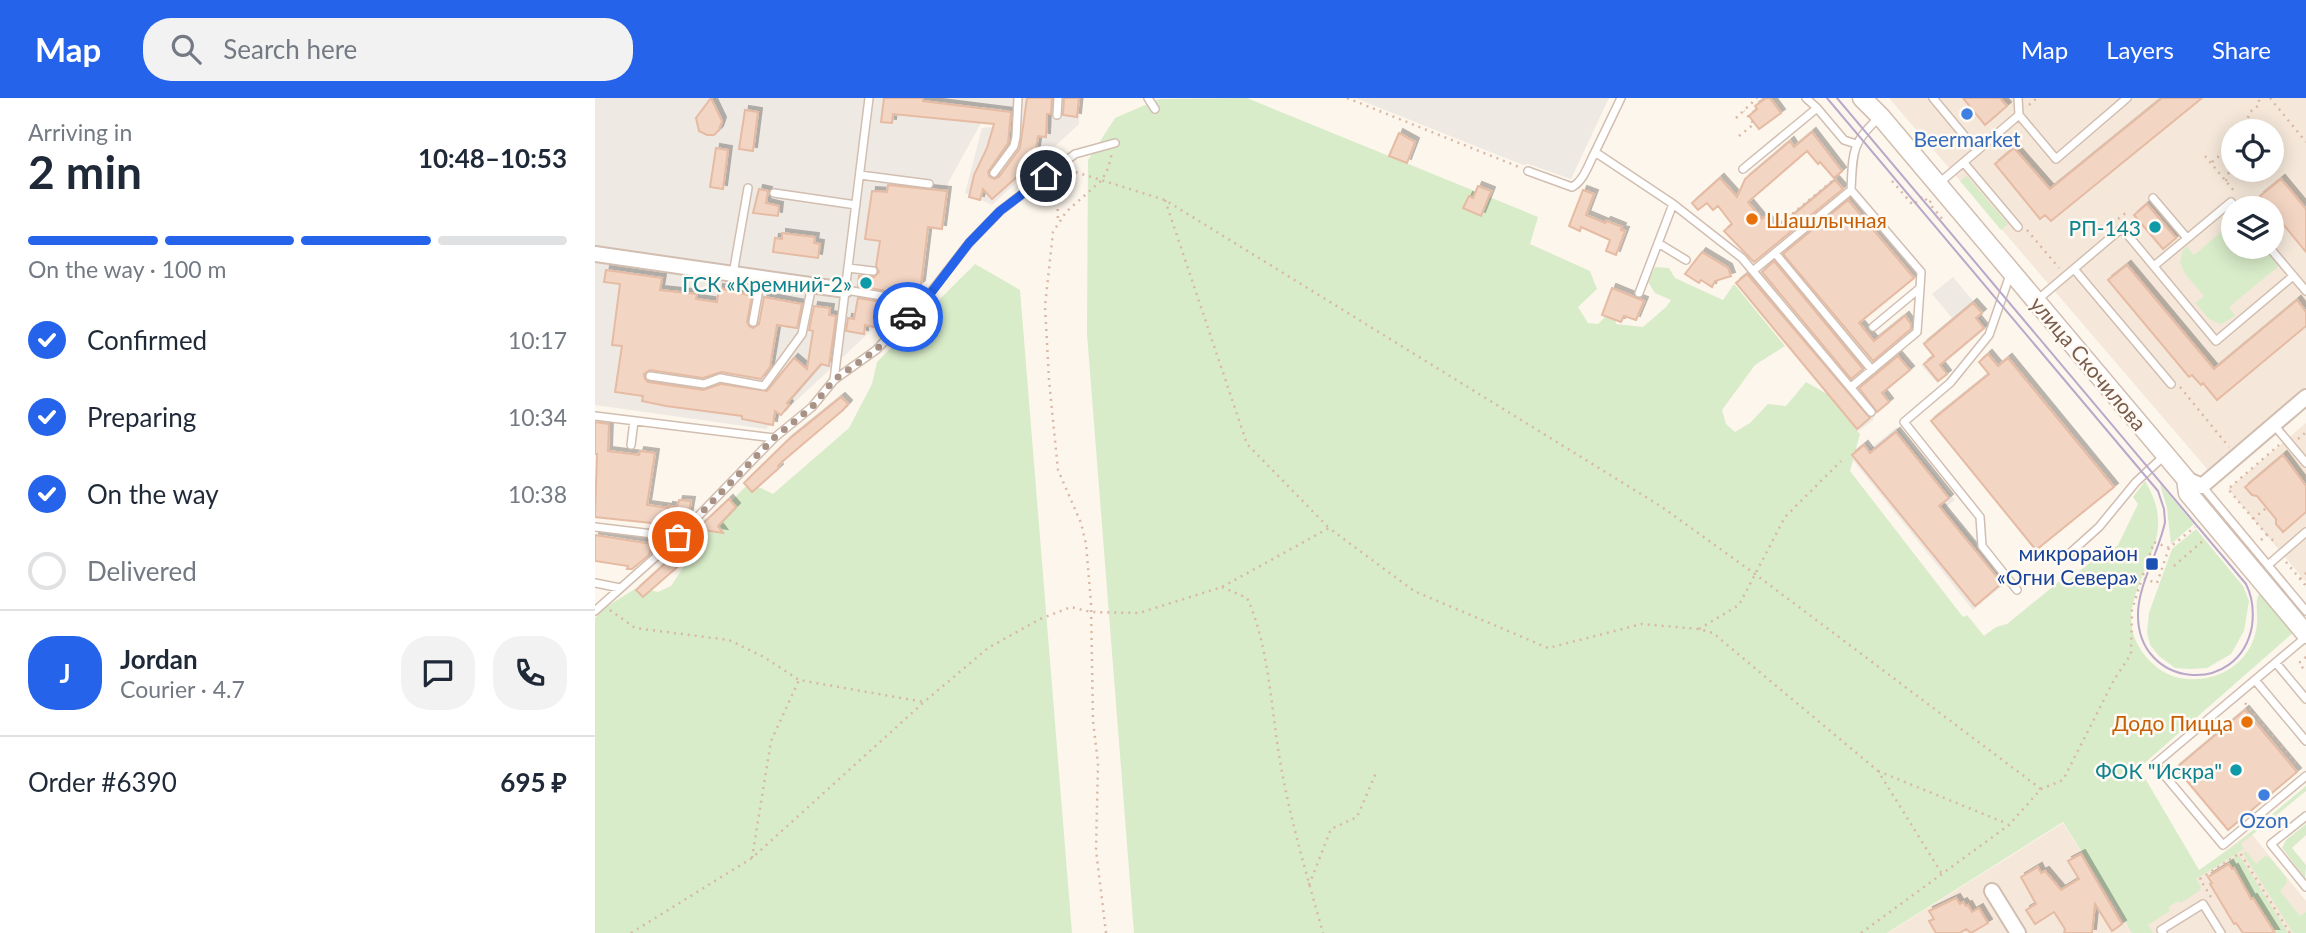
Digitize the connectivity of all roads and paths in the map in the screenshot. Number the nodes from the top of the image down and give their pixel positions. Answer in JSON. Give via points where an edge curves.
{"nodes":[{"id":1,"x":869,"y":98,"type":"edge"},
{"id":2,"x":1018,"y":98,"type":"edge"},
{"id":3,"x":1058,"y":98,"type":"edge"},
{"id":4,"x":1148,"y":98,"type":"edge"},
{"id":5,"x":1347,"y":98,"type":"edge"},
{"id":6,"x":1621,"y":98,"type":"edge"},
{"id":7,"x":1757,"y":98,"type":"edge"},
{"id":8,"x":1805,"y":98,"type":"edge"},
{"id":9,"x":1862,"y":98,"type":"edge"},
{"id":10,"x":1933,"y":98,"type":"edge"},
{"id":11,"x":2018,"y":98,"type":"edge"},
{"id":12,"x":2127,"y":98,"type":"edge"},
{"id":13,"x":2259,"y":98,"type":"edge"},
{"id":14,"x":2270,"y":98,"type":"edge"},
{"id":15,"x":1817,"y":108,"type":"junction"},
{"id":16,"x":1155,"y":109,"type":"dead end"},
{"id":17,"x":1744,"y":111,"type":"junction"},
{"id":18,"x":2019,"y":115,"type":"junction"},
{"id":19,"x":1057,"y":116,"type":"dead end"},
{"id":20,"x":1881,"y":117,"type":"junction"},
{"id":21,"x":1736,"y":118,"type":"dead end"},
{"id":22,"x":2247,"y":119,"type":"edge"},
{"id":23,"x":1739,"y":136,"type":"dead end"},
{"id":24,"x":2306,"y":142,"type":"edge"},
{"id":25,"x":1115,"y":143,"type":"joint"},
{"id":26,"x":1856,"y":144,"type":"junction"},
{"id":27,"x":1977,"y":151,"type":"junction"},
{"id":28,"x":1595,"y":152,"type":"junction"},
{"id":29,"x":2221,"y":155,"type":"edge"},
{"id":30,"x":2205,"y":156,"type":"dead end"},
{"id":31,"x":1964,"y":163,"type":"junction"},
{"id":32,"x":2211,"y":163,"type":"junction"},
{"id":33,"x":1853,"y":164,"type":"junction"},
{"id":34,"x":1057,"y":166,"type":"junction"},
{"id":35,"x":1743,"y":169,"type":"dead end"},
{"id":36,"x":1528,"y":171,"type":"joint"},
{"id":37,"x":994,"y":173,"type":"dead end"},
{"id":38,"x":860,"y":175,"type":"junction"},
{"id":39,"x":2221,"y":175,"type":"edge"},
{"id":40,"x":1102,"y":180,"type":"junction"},
{"id":41,"x":1892,"y":181,"type":"dead end"},
{"id":42,"x":2227,"y":182,"type":"edge"},
{"id":43,"x":929,"y":184,"type":"dead end"},
{"id":44,"x":1938,"y":185,"type":"junction"},
{"id":45,"x":748,"y":188,"type":"dead end"},
{"id":46,"x":1851,"y":190,"type":"junction"},
{"id":47,"x":774,"y":193,"type":"dead end"},
{"id":48,"x":2238,"y":196,"type":"edge"},
{"id":49,"x":2153,"y":198,"type":"dead end"},
{"id":50,"x":1165,"y":200,"type":"junction"},
{"id":51,"x":1929,"y":203,"type":"dead end"},
{"id":52,"x":1673,"y":204,"type":"junction"},
{"id":53,"x":856,"y":205,"type":"junction"},
{"id":54,"x":2221,"y":210,"type":"edge"},
{"id":55,"x":1058,"y":223,"type":"junction"},
{"id":56,"x":1776,"y":227,"type":"dead end"},
{"id":57,"x":2022,"y":227,"type":"joint"},
{"id":58,"x":2187,"y":238,"type":"junction"},
{"id":59,"x":1658,"y":243,"type":"junction"},
{"id":60,"x":1775,"y":253,"type":"junction"},
{"id":61,"x":595,"y":255,"type":"edge"},
{"id":62,"x":2279,"y":259,"type":"edge"},
{"id":63,"x":1686,"y":260,"type":"dead end"},
{"id":64,"x":2154,"y":266,"type":"junction"},
{"id":65,"x":848,"y":268,"type":"junction"},
{"id":66,"x":2074,"y":269,"type":"junction"},
{"id":67,"x":1754,"y":270,"type":"junction"},
{"id":68,"x":873,"y":271,"type":"dead end"},
{"id":69,"x":2011,"y":272,"type":"junction"},
{"id":70,"x":733,"y":274,"type":"junction"},
{"id":71,"x":2066,"y":276,"type":"junction"},
{"id":72,"x":2293,"y":276,"type":"junction"},
{"id":73,"x":761,"y":278,"type":"junction"},
{"id":74,"x":812,"y":285,"type":"junction"},
{"id":75,"x":1920,"y":288,"type":"junction"},
{"id":76,"x":845,"y":290,"type":"junction"},
{"id":77,"x":2306,"y":291,"type":"edge"},
{"id":78,"x":1639,"y":293,"type":"dead end"},
{"id":79,"x":888,"y":297,"type":"dead end"},
{"id":80,"x":2036,"y":301,"type":"junction"},
{"id":81,"x":753,"y":322,"type":"dead end"},
{"id":82,"x":1873,"y":327,"type":"dead end"},
{"id":83,"x":1977,"y":350,"type":"junction"},
{"id":84,"x":1984,"y":358,"type":"dead end"},
{"id":85,"x":1872,"y":370,"type":"junction"},
{"id":86,"x":650,"y":376,"type":"dead end"},
{"id":87,"x":834,"y":380,"type":"junction"},
{"id":88,"x":2174,"y":384,"type":"joint"},
{"id":89,"x":1851,"y":387,"type":"junction"},
{"id":90,"x":2306,"y":397,"type":"edge"},
{"id":91,"x":1871,"y":412,"type":"dead end"},
{"id":92,"x":595,"y":416,"type":"edge"},
{"id":93,"x":634,"y":421,"type":"junction"},
{"id":94,"x":2274,"y":425,"type":"junction"},
{"id":95,"x":774,"y":438,"type":"junction"},
{"id":96,"x":631,"y":445,"type":"dead end"},
{"id":97,"x":2279,"y":445,"type":"dead end"},
{"id":98,"x":2165,"y":454,"type":"junction"},
{"id":99,"x":2237,"y":456,"type":"junction"},
{"id":100,"x":1841,"y":461,"type":"dead end"},
{"id":101,"x":2306,"y":463,"type":"edge"},
{"id":102,"x":2249,"y":471,"type":"junction"},
{"id":103,"x":2194,"y":482,"type":"junction"},
{"id":104,"x":2266,"y":508,"type":"dead end"},
{"id":105,"x":2253,"y":519,"type":"junction"},
{"id":106,"x":2201,"y":522,"type":"dead end"},
{"id":107,"x":595,"y":527,"type":"edge"},
{"id":108,"x":1329,"y":528,"type":"junction"},
{"id":109,"x":2306,"y":532,"type":"edge"},
{"id":110,"x":2211,"y":534,"type":"dead end"},
{"id":111,"x":2267,"y":535,"type":"dead end"},
{"id":112,"x":678,"y":537,"type":"junction"},
{"id":113,"x":2169,"y":548,"type":"junction"},
{"id":114,"x":2069,"y":554,"type":"dead end"},
{"id":115,"x":2267,"y":565,"type":"junction"},
{"id":116,"x":2173,"y":566,"type":"dead end"},
{"id":117,"x":2306,"y":573,"type":"edge"},
{"id":118,"x":1755,"y":574,"type":"junction"},
{"id":119,"x":2142,"y":578,"type":"junction"},
{"id":120,"x":2300,"y":579,"type":"dead end"},
{"id":121,"x":595,"y":583,"type":"edge"},
{"id":122,"x":1222,"y":587,"type":"junction"},
{"id":123,"x":620,"y":588,"type":"junction"},
{"id":124,"x":2017,"y":590,"type":"dead end"},
{"id":125,"x":602,"y":604,"type":"junction"},
{"id":126,"x":595,"y":611,"type":"edge"},
{"id":127,"x":2306,"y":611,"type":"edge"},
{"id":128,"x":1091,"y":612,"type":"junction"},
{"id":129,"x":1699,"y":629,"type":"junction"},
{"id":130,"x":2306,"y":636,"type":"edge"},
{"id":131,"x":2306,"y":657,"type":"edge"},
{"id":132,"x":2276,"y":663,"type":"junction"},
{"id":133,"x":2306,"y":672,"type":"edge"},
{"id":134,"x":799,"y":680,"type":"junction"},
{"id":135,"x":2255,"y":680,"type":"junction"},
{"id":136,"x":2238,"y":694,"type":"junction"},
{"id":137,"x":2306,"y":699,"type":"edge"},
{"id":138,"x":923,"y":702,"type":"junction"},
{"id":139,"x":2306,"y":741,"type":"edge"},
{"id":140,"x":1878,"y":771,"type":"junction"},
{"id":141,"x":1376,"y":773,"type":"dead end"},
{"id":142,"x":2306,"y":776,"type":"edge"},
{"id":143,"x":2042,"y":789,"type":"junction"},
{"id":144,"x":2306,"y":816,"type":"edge"},
{"id":145,"x":2009,"y":825,"type":"junction"},
{"id":146,"x":752,"y":858,"type":"junction"},
{"id":147,"x":1942,"y":874,"type":"junction"},
{"id":148,"x":1309,"y":885,"type":"junction"},
{"id":149,"x":2306,"y":887,"type":"edge"},
{"id":150,"x":1992,"y":891,"type":"dead end"},
{"id":151,"x":2213,"y":901,"type":"dead end"},
{"id":152,"x":631,"y":933,"type":"edge"},
{"id":153,"x":1106,"y":933,"type":"edge"},
{"id":154,"x":1323,"y":933,"type":"edge"},
{"id":155,"x":1861,"y":933,"type":"edge"},
{"id":156,"x":2018,"y":933,"type":"edge"},
{"id":157,"x":2163,"y":933,"type":"edge"},
{"id":158,"x":2221,"y":933,"type":"edge"},
{"id":159,"x":2290,"y":933,"type":"edge"}],
"edges":[{"from":1,"to":38,"type":"lane"},
{"from":2,"to":37,"type":"lane","via":[[1014,146]]},
{"from":3,"to":19,"type":"lane"},
{"from":4,"to":16,"type":"lane"},
{"from":5,"to":36,"type":"path"},
{"from":6,"to":28,"type":"lane"},
{"from":7,"to":17,"type":"path"},
{"from":8,"to":15,"type":"lane"},
{"from":9,"to":20,"type":"street","name":"улица Скочилова"},
{"from":10,"to":27,"type":"lane"},
{"from":11,"to":18,"type":"lane"},
{"from":12,"to":18,"type":"lane","via":[[2056,159]]},
{"from":13,"to":22,"type":"path"},
{"from":14,"to":24,"type":"path"},
{"from":15,"to":26,"type":"lane","via":[[1844,139]]},
{"from":15,"to":35,"type":"lane"},
{"from":17,"to":21,"type":"path"},
{"from":17,"to":23,"type":"path","via":[[1754,124]]},
{"from":18,"to":27,"type":"lane"},
{"from":20,"to":26,"type":"lane"},
{"from":20,"to":44,"type":"street","name":"улица Скочилова"},
{"from":25,"to":34,"type":"lane","via":[[1083,151]]},
{"from":25,"to":40,"type":"path"},
{"from":26,"to":33,"type":"lane"},
{"from":27,"to":31,"type":"lane"},
{"from":28,"to":36,"type":"lane","via":[[1572,187]]},
{"from":28,"to":52,"type":"lane"},
{"from":29,"to":32,"type":"path"},
{"from":30,"to":32,"type":"path"},
{"from":31,"to":44,"type":"lane"},
{"from":31,"to":57,"type":"lane"},
{"from":32,"to":39,"type":"path"},
{"from":33,"to":46,"type":"lane"},
{"from":33,"to":56,"type":"path"},
{"from":34,"to":40,"type":"path"},
{"from":34,"to":55,"type":"path"},
{"from":34,"to":87,"type":"lane","via":[[1000,211],[876,350]]},
{"from":38,"to":43,"type":"lane"},
{"from":38,"to":53,"type":"lane"},
{"from":40,"to":50,"type":"path"},
{"from":40,"to":55,"type":"path"},
{"from":41,"to":51,"type":"path","via":[[1913,205],[1923,196]]},
{"from":42,"to":48,"type":"path"},
{"from":44,"to":69,"type":"street","name":"улица Скочилова"},
{"from":45,"to":70,"type":"lane"},
{"from":46,"to":60,"type":"lane"},
{"from":46,"to":75,"type":"lane","via":[[1921,272]]},
{"from":47,"to":53,"type":"lane"},
{"from":49,"to":58,"type":"lane"},
{"from":50,"to":108,"type":"path","via":[[1247,444]]},
{"from":50,"to":118,"type":"path","via":[[1662,507]]},
{"from":52,"to":59,"type":"lane"},
{"from":52,"to":67,"type":"lane"},
{"from":53,"to":65,"type":"lane"},
{"from":54,"to":58,"type":"lane"},
{"from":55,"to":128,"type":"path","via":[[1053,232],[1045,306],[1049,380],[1058,470],[1086,544]]},
{"from":57,"to":71,"type":"path"},
{"from":58,"to":64,"type":"lane"},
{"from":59,"to":63,"type":"lane"},
{"from":59,"to":78,"type":"lane"},
{"from":60,"to":67,"type":"lane"},
{"from":60,"to":85,"type":"lane"},
{"from":61,"to":70,"type":"street"},
{"from":62,"to":72,"type":"lane"},
{"from":64,"to":66,"type":"lane","via":[[2122,228]]},
{"from":64,"to":72,"type":"lane","via":[[2215,341]]},
{"from":65,"to":68,"type":"lane"},
{"from":65,"to":76,"type":"lane"},
{"from":66,"to":71,"type":"lane"},
{"from":66,"to":88,"type":"lane"},
{"from":67,"to":89,"type":"lane"},
{"from":69,"to":80,"type":"street","name":"улица Скочилова"},
{"from":69,"to":83,"type":"lane","via":[[1989,335]]},
{"from":70,"to":73,"type":"street"},
{"from":71,"to":80,"type":"lane"},
{"from":72,"to":77,"type":"lane"},
{"from":73,"to":74,"type":"street"},
{"from":73,"to":81,"type":"lane"},
{"from":74,"to":76,"type":"street"},
{"from":74,"to":86,"type":"lane","via":[[802,334],[764,386],[720,378],[704,384]]},
{"from":75,"to":82,"type":"lane"},
{"from":75,"to":85,"type":"lane","via":[[1917,332]]},
{"from":76,"to":79,"type":"lane"},
{"from":76,"to":87,"type":"lane"},
{"from":80,"to":98,"type":"street","name":"улица Скочилова"},
{"from":83,"to":84,"type":"lane"},
{"from":83,"to":124,"type":"lane","via":[[1950,383],[1904,422],[1980,517],[1982,546]]},
{"from":85,"to":89,"type":"lane"},
{"from":87,"to":95,"type":"lane","via":[[812,407]]},
{"from":88,"to":99,"type":"path"},
{"from":89,"to":91,"type":"lane"},
{"from":90,"to":94,"type":"street"},
{"from":92,"to":93,"type":"lane"},
{"from":93,"to":95,"type":"lane"},
{"from":93,"to":96,"type":"lane"},
{"from":94,"to":99,"type":"street"},
{"from":94,"to":101,"type":"lane"},
{"from":95,"to":112,"type":"lane"},
{"from":97,"to":102,"type":"path"},
{"from":98,"to":103,"type":"street","name":"улица Скочилова"},
{"from":98,"to":114,"type":"lane"},
{"from":99,"to":102,"type":"path"},
{"from":99,"to":103,"type":"street"},
{"from":100,"to":118,"type":"path","via":[[1785,517]]},
{"from":102,"to":105,"type":"path","via":[[2228,489]]},
{"from":103,"to":115,"type":"lane"},
{"from":103,"to":130,"type":"street","name":"улица Скочилова","via":[[2188,493]]},
{"from":104,"to":105,"type":"path"},
{"from":105,"to":111,"type":"path"},
{"from":106,"to":113,"type":"path"},
{"from":107,"to":112,"type":"lane"},
{"from":108,"to":122,"type":"path"},
{"from":108,"to":129,"type":"path","via":[[1414,592],[1548,648],[1643,624]]},
{"from":109,"to":115,"type":"lane"},
{"from":110,"to":116,"type":"path"},
{"from":112,"to":123,"type":"lane"},
{"from":113,"to":119,"type":"path","via":[[2157,583]]},
{"from":113,"to":119,"type":"path","via":[[2154,542]]},
{"from":115,"to":127,"type":"lane"},
{"from":117,"to":120,"type":"path"},
{"from":118,"to":129,"type":"path","via":[[1739,605]]},
{"from":118,"to":143,"type":"path"},
{"from":119,"to":143,"type":"path","via":[[2132,610],[2131,654],[2063,780]]},
{"from":121,"to":123,"type":"lane"},
{"from":122,"to":128,"type":"path","via":[[1139,613]]},
{"from":122,"to":148,"type":"path","via":[[1247,598],[1254,612],[1280,763]]},
{"from":123,"to":125,"type":"lane"},
{"from":125,"to":126,"type":"lane"},
{"from":125,"to":134,"type":"path","via":[[635,628],[729,640]]},
{"from":128,"to":138,"type":"path","via":[[1071,607],[1040,619],[988,648]]},
{"from":128,"to":153,"type":"path","via":[[1098,764],[1096,850]]},
{"from":129,"to":140,"type":"path","via":[[1713,634]]},
{"from":130,"to":132,"type":"lane"},
{"from":131,"to":133,"type":"path","via":[[2299,663]]},
{"from":132,"to":135,"type":"lane"},
{"from":132,"to":137,"type":"lane"},
{"from":134,"to":138,"type":"path"},
{"from":134,"to":146,"type":"path","via":[[771,741]]},
{"from":135,"to":136,"type":"lane"},
{"from":135,"to":139,"type":"lane"},
{"from":136,"to":142,"type":"path"},
{"from":136,"to":142,"type":"lane","via":[[2155,764],[2223,845]]},
{"from":138,"to":146,"type":"path"},
{"from":140,"to":145,"type":"path"},
{"from":140,"to":147,"type":"path"},
{"from":141,"to":148,"type":"path","via":[[1357,817],[1331,829]]},
{"from":143,"to":145,"type":"path"},
{"from":144,"to":149,"type":"lane","via":[[2271,844]]},
{"from":145,"to":147,"type":"path"},
{"from":146,"to":152,"type":"path"},
{"from":147,"to":155,"type":"path"},
{"from":148,"to":154,"type":"path"},
{"from":150,"to":156,"type":"street"},
{"from":151,"to":159,"type":"path","via":[[2200,879],[2240,853]]},
{"from":157,"to":158,"type":"lane","via":[[2161,930],[2203,904]]}]}
